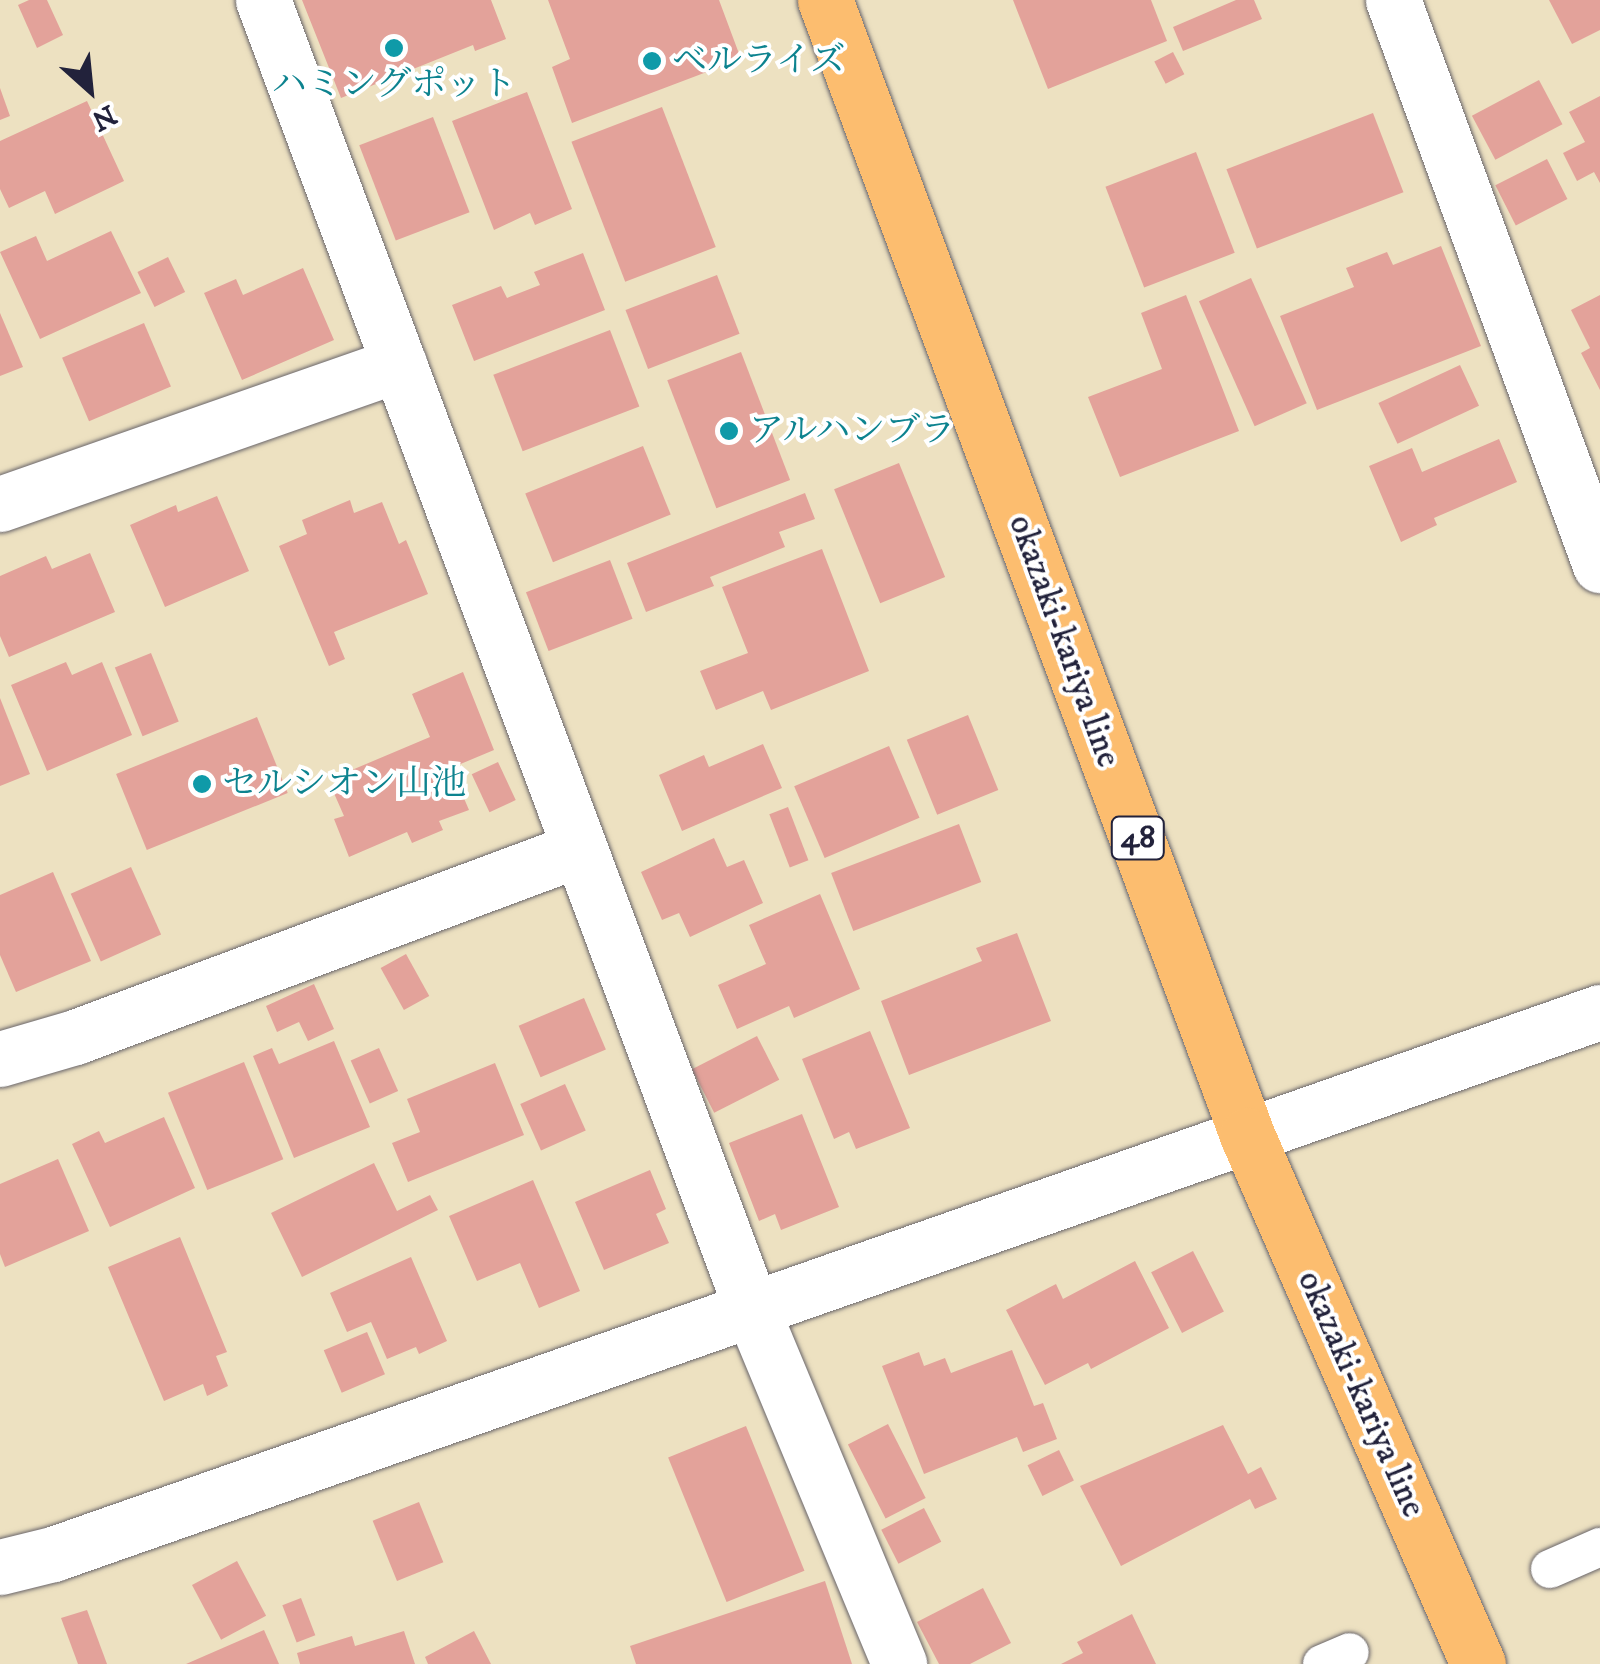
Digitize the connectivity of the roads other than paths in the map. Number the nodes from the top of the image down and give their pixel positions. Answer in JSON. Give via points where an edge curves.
{"nodes":[{"id":1,"x":263,"y":0,"type":"edge"},
{"id":2,"x":824,"y":0,"type":"edge"},
{"id":3,"x":1393,"y":0,"type":"edge"},
{"id":4,"x":398,"y":364,"type":"junction"},
{"id":5,"x":1584,"y":472,"type":"edge"},
{"id":6,"x":0,"y":504,"type":"edge"},
{"id":7,"x":1600,"y":565,"type":"edge"},
{"id":8,"x":577,"y":850,"type":"junction"},
{"id":9,"x":1600,"y":1012,"type":"edge"},
{"id":10,"x":0,"y":1058,"type":"edge"},
{"id":11,"x":1247,"y":1135,"type":"junction"},
{"id":12,"x":752,"y":1310,"type":"junction"},
{"id":13,"x":1600,"y":1547,"type":"edge"},
{"id":14,"x":0,"y":1566,"type":"edge"},
{"id":15,"x":1550,"y":1569,"type":"dead end"},
{"id":16,"x":899,"y":1664,"type":"edge"},
{"id":17,"x":1478,"y":1664,"type":"edge"}],
"edges":[{"from":1,"to":4,"type":"street"},
{"from":2,"to":11,"type":"main road","name":"okazaki-kariya line","number":"48"},
{"from":3,"to":5,"type":"street"},
{"from":4,"to":6,"type":"street"},
{"from":4,"to":8,"type":"street"},
{"from":5,"to":7,"type":"street"},
{"from":8,"to":10,"type":"street","via":[[76,1036]]},
{"from":8,"to":12,"type":"street"},
{"from":9,"to":11,"type":"street"},
{"from":11,"to":12,"type":"street"},
{"from":11,"to":17,"type":"main road","name":"okazaki-kariya line","number":"48"},
{"from":12,"to":14,"type":"street","via":[[53,1554]]},
{"from":12,"to":16,"type":"street"},
{"from":13,"to":15,"type":"lane"}]}
